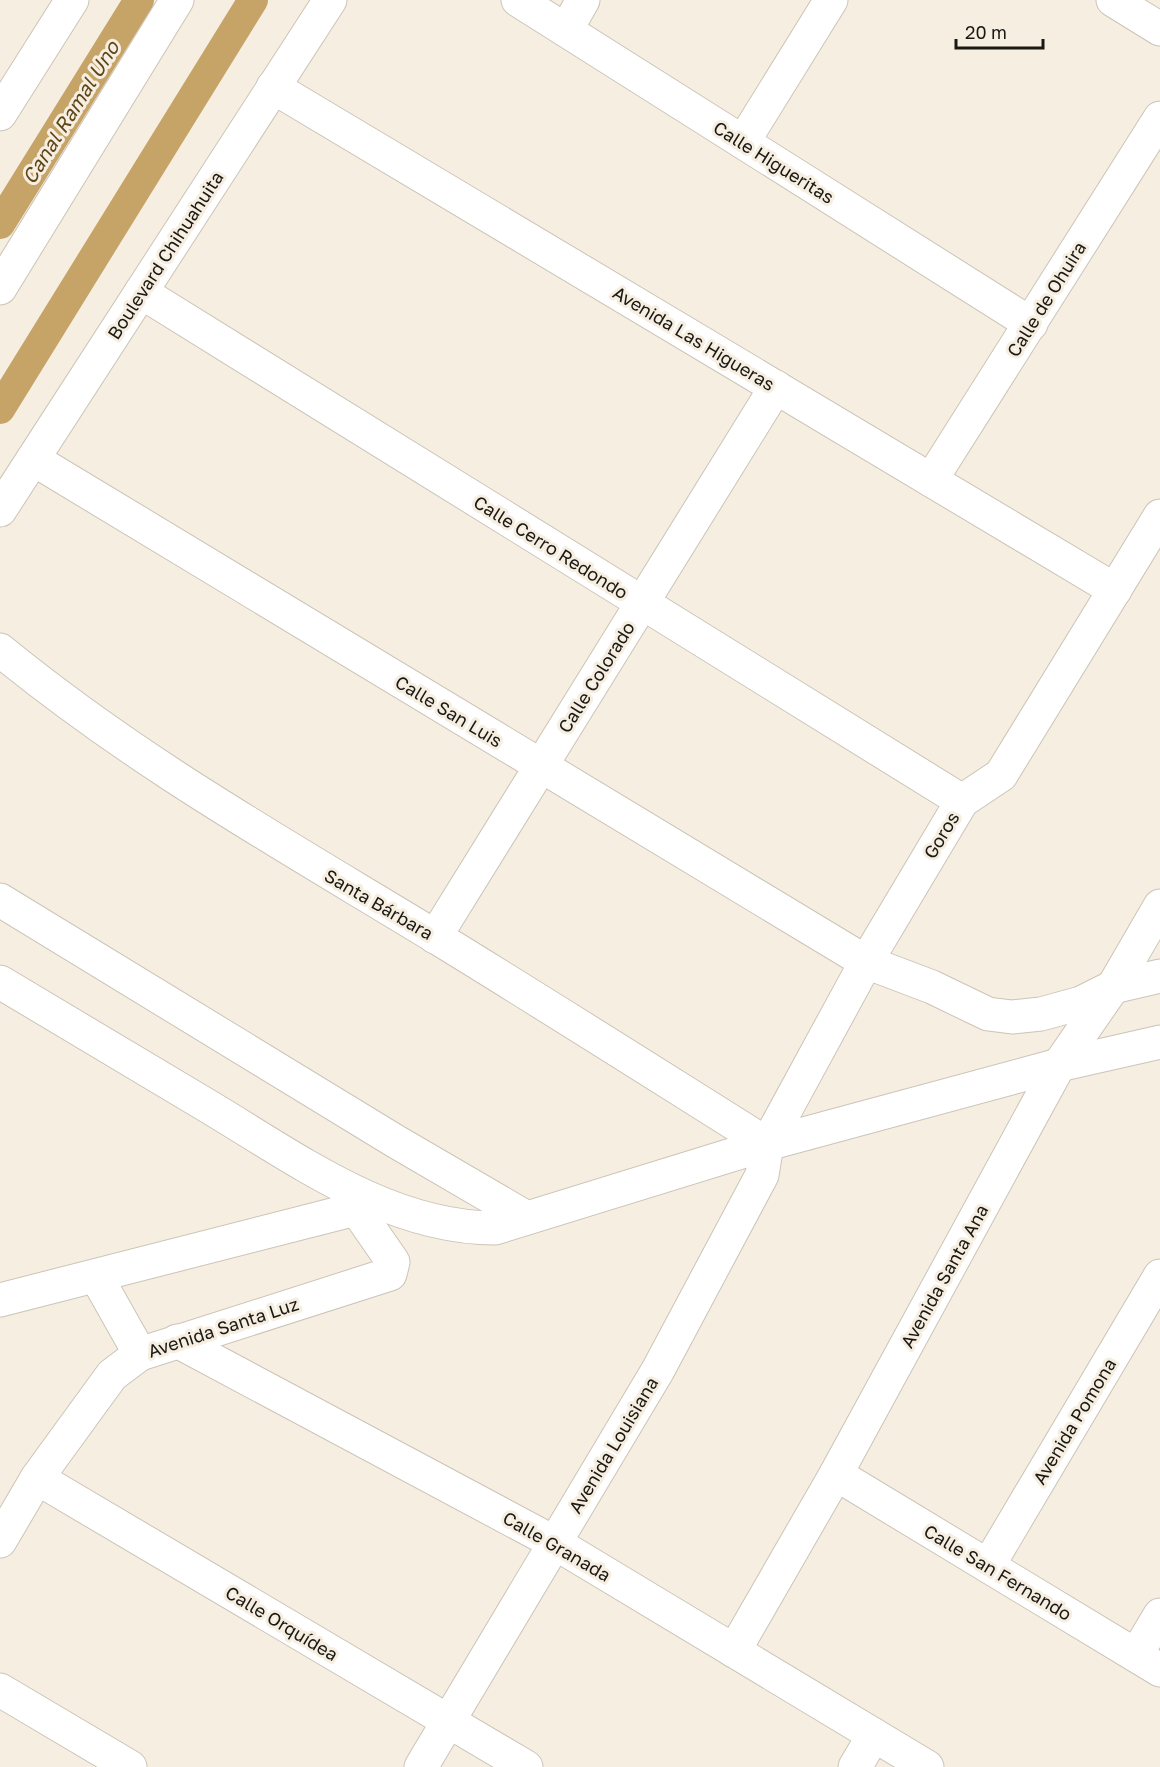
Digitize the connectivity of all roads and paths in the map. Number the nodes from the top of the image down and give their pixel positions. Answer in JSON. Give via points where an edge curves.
{"nodes":[{"id":1,"x":72,"y":0,"type":"edge"},
{"id":2,"x":177,"y":0,"type":"edge"},
{"id":3,"x":330,"y":0,"type":"edge"},
{"id":4,"x":518,"y":0,"type":"edge"},
{"id":5,"x":583,"y":0,"type":"edge"},
{"id":6,"x":831,"y":0,"type":"edge"},
{"id":7,"x":1113,"y":0,"type":"edge"},
{"id":8,"x":1160,"y":29,"type":"edge"},
{"id":9,"x":566,"y":30,"type":"junction"},
{"id":10,"x":273,"y":87,"type":"junction"},
{"id":11,"x":0,"y":114,"type":"edge"},
{"id":12,"x":1160,"y":118,"type":"edge"},
{"id":13,"x":743,"y":142,"type":"junction"},
{"id":14,"x":0,"y":288,"type":"edge"},
{"id":15,"x":141,"y":292,"type":"junction"},
{"id":16,"x":1031,"y":324,"type":"junction"},
{"id":17,"x":776,"y":387,"type":"junction"},
{"id":18,"x":33,"y":459,"type":"junction"},
{"id":19,"x":931,"y":480,"type":"junction"},
{"id":20,"x":0,"y":510,"type":"edge"},
{"id":21,"x":1160,"y":516,"type":"edge"},
{"id":22,"x":1115,"y":590,"type":"junction"},
{"id":23,"x":642,"y":603,"type":"junction"},
{"id":24,"x":0,"y":650,"type":"edge"},
{"id":25,"x":541,"y":766,"type":"junction"},
{"id":26,"x":962,"y":801,"type":"junction"},
{"id":27,"x":0,"y":900,"type":"edge"},
{"id":28,"x":1160,"y":906,"type":"edge"},
{"id":29,"x":435,"y":937,"type":"junction"},
{"id":30,"x":866,"y":962,"type":"junction"},
{"id":31,"x":1160,"y":976,"type":"edge"},
{"id":32,"x":0,"y":982,"type":"edge"},
{"id":33,"x":1113,"y":987,"type":"junction"},
{"id":34,"x":1160,"y":1042,"type":"edge"},
{"id":35,"x":1059,"y":1065,"type":"junction"},
{"id":36,"x":767,"y":1144,"type":"junction"},
{"id":37,"x":370,"y":1206,"type":"junction"},
{"id":38,"x":527,"y":1218,"type":"junction"},
{"id":39,"x":96,"y":1276,"type":"junction"},
{"id":40,"x":1160,"y":1276,"type":"edge"},
{"id":41,"x":0,"y":1300,"type":"edge"},
{"id":42,"x":177,"y":1341,"type":"junction"},
{"id":43,"x":140,"y":1354,"type":"junction"},
{"id":44,"x":836,"y":1474,"type":"junction"},
{"id":45,"x":37,"y":1478,"type":"junction"},
{"id":46,"x":0,"y":1541,"type":"edge"},
{"id":47,"x":555,"y":1543,"type":"junction"},
{"id":48,"x":988,"y":1566,"type":"junction"},
{"id":49,"x":1160,"y":1615,"type":"edge"},
{"id":50,"x":734,"y":1651,"type":"junction"},
{"id":51,"x":1148,"y":1663,"type":"edge"},
{"id":52,"x":0,"y":1690,"type":"edge"},
{"id":53,"x":448,"y":1721,"type":"junction"},
{"id":54,"x":874,"y":1735,"type":"junction"},
{"id":55,"x":130,"y":1767,"type":"edge"},
{"id":56,"x":421,"y":1767,"type":"edge"},
{"id":57,"x":526,"y":1767,"type":"edge"},
{"id":58,"x":855,"y":1767,"type":"edge"},
{"id":59,"x":927,"y":1767,"type":"edge"}],
"edges":[{"from":1,"to":11,"type":"street"},
{"from":2,"to":14,"type":"street"},
{"from":3,"to":10,"type":"street","name":"Boulevard Chihuahuita"},
{"from":4,"to":9,"type":"street","name":"Calle Higueritas"},
{"from":5,"to":9,"type":"street"},
{"from":6,"to":13,"type":"street"},
{"from":7,"to":8,"type":"street"},
{"from":9,"to":13,"type":"street","name":"Calle Higueritas"},
{"from":10,"to":15,"type":"street","name":"Boulevard Chihuahuita"},
{"from":10,"to":17,"type":"street","name":"Avenida Las Higueras"},
{"from":12,"to":16,"type":"street","name":"Calle de Ohuira"},
{"from":13,"to":16,"type":"street","name":"Calle Higueritas"},
{"from":15,"to":18,"type":"street","name":"Boulevard Chihuahuita"},
{"from":15,"to":23,"type":"street","name":"Calle Cerro Redondo"},
{"from":16,"to":19,"type":"street","name":"Calle de Ohuira"},
{"from":17,"to":19,"type":"street","name":"Avenida Las Higueras"},
{"from":17,"to":23,"type":"street","name":"Calle Colorado"},
{"from":18,"to":20,"type":"street","name":"Boulevard Chihuahuita"},
{"from":18,"to":25,"type":"street","name":"Calle San Luis"},
{"from":19,"to":22,"type":"street","name":"Avenida Las Higueras"},
{"from":21,"to":22,"type":"street","name":"Goros"},
{"from":22,"to":26,"type":"street","name":"Goros","via":[[1001,775]]},
{"from":23,"to":25,"type":"street","name":"Calle Colorado"},
{"from":23,"to":26,"type":"street","name":"Calle Cerro Redondo"},
{"from":24,"to":29,"type":"street","name":"Santa Bárbara","via":[[53,693],[185,786]]},
{"from":25,"to":29,"type":"street","name":"Calle Colorado"},
{"from":25,"to":30,"type":"street","name":"Calle San Luis"},
{"from":26,"to":30,"type":"street","name":"Goros"},
{"from":27,"to":38,"type":"street"},
{"from":28,"to":33,"type":"street","name":"Avenida Santa Ana"},
{"from":29,"to":36,"type":"street","name":"Santa Bárbara"},
{"from":30,"to":33,"type":"street","name":"Calle San Luis","via":[[988,1014],[1012,1017],[1082,1003]]},
{"from":30,"to":36,"type":"street","name":"Goros"},
{"from":31,"to":33,"type":"street","name":"Calle San Luis"},
{"from":32,"to":37,"type":"street"},
{"from":33,"to":35,"type":"street","name":"Avenida Santa Ana"},
{"from":34,"to":35,"type":"street"},
{"from":35,"to":36,"type":"street"},
{"from":35,"to":44,"type":"street","name":"Avenida Santa Ana"},
{"from":36,"to":38,"type":"street"},
{"from":36,"to":47,"type":"street","name":"Avenida Louisiana","via":[[762,1175],[719,1260]]},
{"from":37,"to":38,"type":"street","via":[[464,1228],[495,1228]]},
{"from":37,"to":39,"type":"street"},
{"from":37,"to":42,"type":"street","name":"Avenida Santa Luz","via":[[393,1262],[390,1275]]},
{"from":39,"to":41,"type":"street"},
{"from":39,"to":43,"type":"street"},
{"from":40,"to":48,"type":"street","name":"Avenida Pomona"},
{"from":42,"to":43,"type":"street","name":"Avenida Santa Luz"},
{"from":42,"to":47,"type":"street","name":"Calle Granada"},
{"from":43,"to":45,"type":"street","name":"Avenida Santa Luz","via":[[112,1375]]},
{"from":44,"to":48,"type":"street","name":"Calle San Fernando"},
{"from":44,"to":50,"type":"street","name":"Avenida Santa Ana"},
{"from":45,"to":46,"type":"street","name":"Avenida Santa Luz"},
{"from":45,"to":53,"type":"street","name":"Calle Orquídea"},
{"from":47,"to":50,"type":"street","name":"Calle Granada"},
{"from":47,"to":53,"type":"street","name":"Avenida Louisiana"},
{"from":48,"to":51,"type":"street","name":"Calle San Fernando"},
{"from":49,"to":51,"type":"street"},
{"from":50,"to":54,"type":"street","name":"Calle Granada"},
{"from":52,"to":55,"type":"street"},
{"from":53,"to":56,"type":"street","name":"Avenida Louisiana"},
{"from":53,"to":57,"type":"street","name":"Calle Orquídea"},
{"from":54,"to":58,"type":"street"},
{"from":54,"to":59,"type":"street","name":"Calle Granada"}]}
